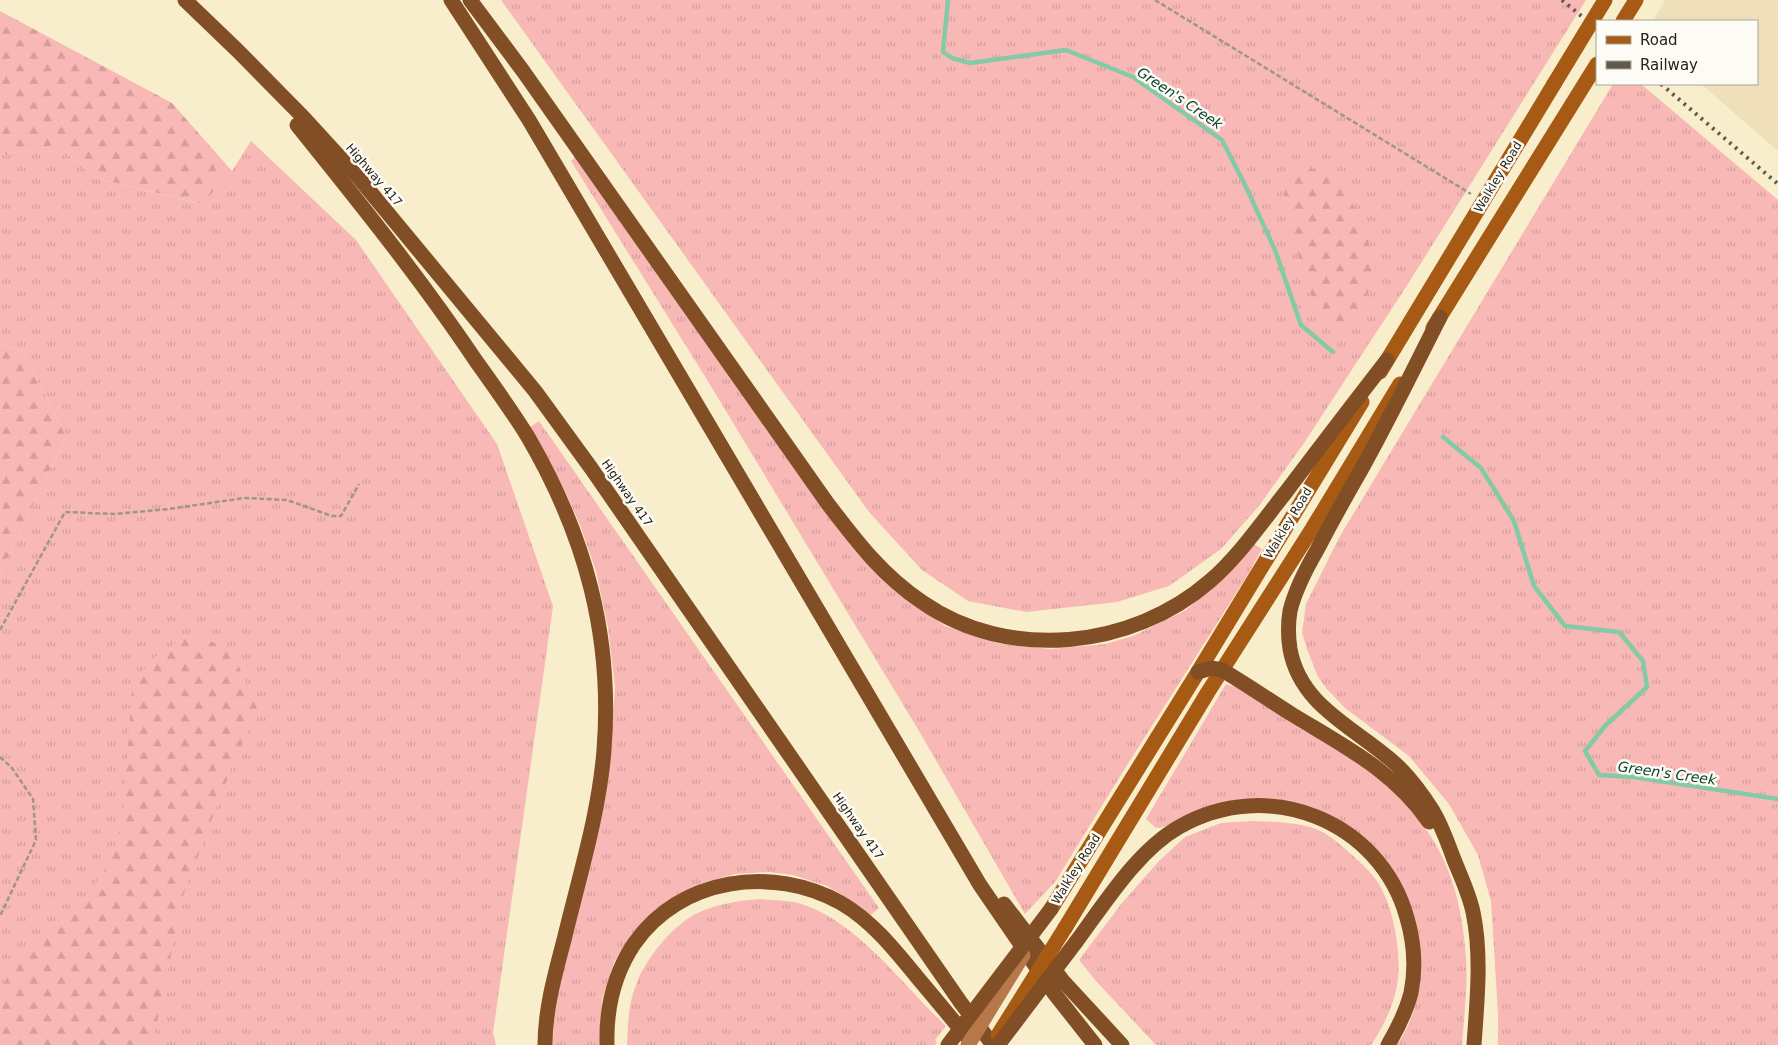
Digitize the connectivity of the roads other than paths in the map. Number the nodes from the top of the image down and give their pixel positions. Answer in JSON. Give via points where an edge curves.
{"nodes":[{"id":1,"x":185,"y":0,"type":"edge"},
{"id":2,"x":451,"y":0,"type":"edge"},
{"id":3,"x":470,"y":0,"type":"edge"},
{"id":4,"x":1605,"y":0,"type":"edge"},
{"id":5,"x":1636,"y":0,"type":"edge"},
{"id":6,"x":1624,"y":20,"type":"edge"},
{"id":7,"x":238,"y":51,"type":"junction"},
{"id":8,"x":1596,"y":66,"type":"edge"},
{"id":9,"x":1440,"y":317,"type":"junction"},
{"id":10,"x":1387,"y":360,"type":"junction"},
{"id":11,"x":1222,"y":670,"type":"junction"},
{"id":12,"x":1198,"y":672,"type":"junction"},
{"id":13,"x":940,"y":819,"type":"junction"},
{"id":14,"x":1453,"y":856,"type":"junction"},
{"id":15,"x":1051,"y":909,"type":"junction"},
{"id":16,"x":545,"y":1045,"type":"edge"},
{"id":17,"x":606,"y":1045,"type":"edge"},
{"id":18,"x":948,"y":1045,"type":"edge"},
{"id":19,"x":968,"y":1045,"type":"edge"},
{"id":20,"x":974,"y":1045,"type":"edge"},
{"id":21,"x":993,"y":1045,"type":"edge"},
{"id":22,"x":998,"y":1045,"type":"edge"},
{"id":23,"x":1095,"y":1045,"type":"edge"},
{"id":24,"x":1122,"y":1045,"type":"edge"},
{"id":25,"x":1388,"y":1045,"type":"edge"},
{"id":26,"x":1474,"y":1045,"type":"edge"}],
"edges":[{"from":1,"to":7,"type":"highway","name":"Highway 417"},
{"from":2,"to":13,"type":"highway","via":[[529,120]]},
{"from":3,"to":10,"type":"highway","via":[[860,547],[906,591],[961,623],[999,635],[1073,640],[1123,630],[1172,608],[1211,581],[1241,548]]},
{"from":4,"to":10,"type":"main road","name":"Walkley Road","bridge":true},
{"from":5,"to":6,"type":"main road"},
{"from":7,"to":16,"type":"highway","via":[[450,321],[527,435],[553,484],[582,552],[604,655],[604,750],[593,822],[552,987]]},
{"from":7,"to":21,"type":"highway","name":"Highway 417","via":[[358,177],[546,406]]},
{"from":8,"to":9,"type":"main road","name":"Walkley Road"},
{"from":9,"to":11,"type":"main road","name":"Walkley Road"},
{"from":9,"to":14,"type":"highway","via":[[1307,568],[1290,611],[1289,627],[1292,657],[1304,686],[1326,711],[1404,771],[1434,813]]},
{"from":10,"to":12,"type":"main road","name":"Walkley Road"},
{"from":11,"to":12,"type":"highway","via":[[1211,668]]},
{"from":11,"to":14,"type":"highway","via":[[1385,774],[1421,810]]},
{"from":11,"to":21,"type":"main road","name":"Walkley Road","bridge":true},
{"from":12,"to":15,"type":"main road","name":"Walkley Road"},
{"from":13,"to":23,"type":"highway","via":[[990,901]]},
{"from":13,"to":24,"type":"highway","via":[[1063,981]]},
{"from":14,"to":26,"type":"highway","via":[[1473,910],[1477,934],[1478,994]]},
{"from":15,"to":18,"type":"highway","bridge":true},
{"from":15,"to":19,"type":"main road","name":"Walkley Road","bridge":true},
{"from":17,"to":20,"type":"highway","via":[[608,1014],[615,984],[634,944],[648,928],[682,900],[699,892],[719,886],[765,881],[806,888],[843,904],[860,916],[895,951]]},
{"from":22,"to":25,"type":"highway","bridge":true,"via":[[1148,851],[1179,827],[1235,806],[1274,806],[1310,814],[1348,834],[1380,863],[1407,915],[1414,953],[1411,991],[1405,1012]]}]}
